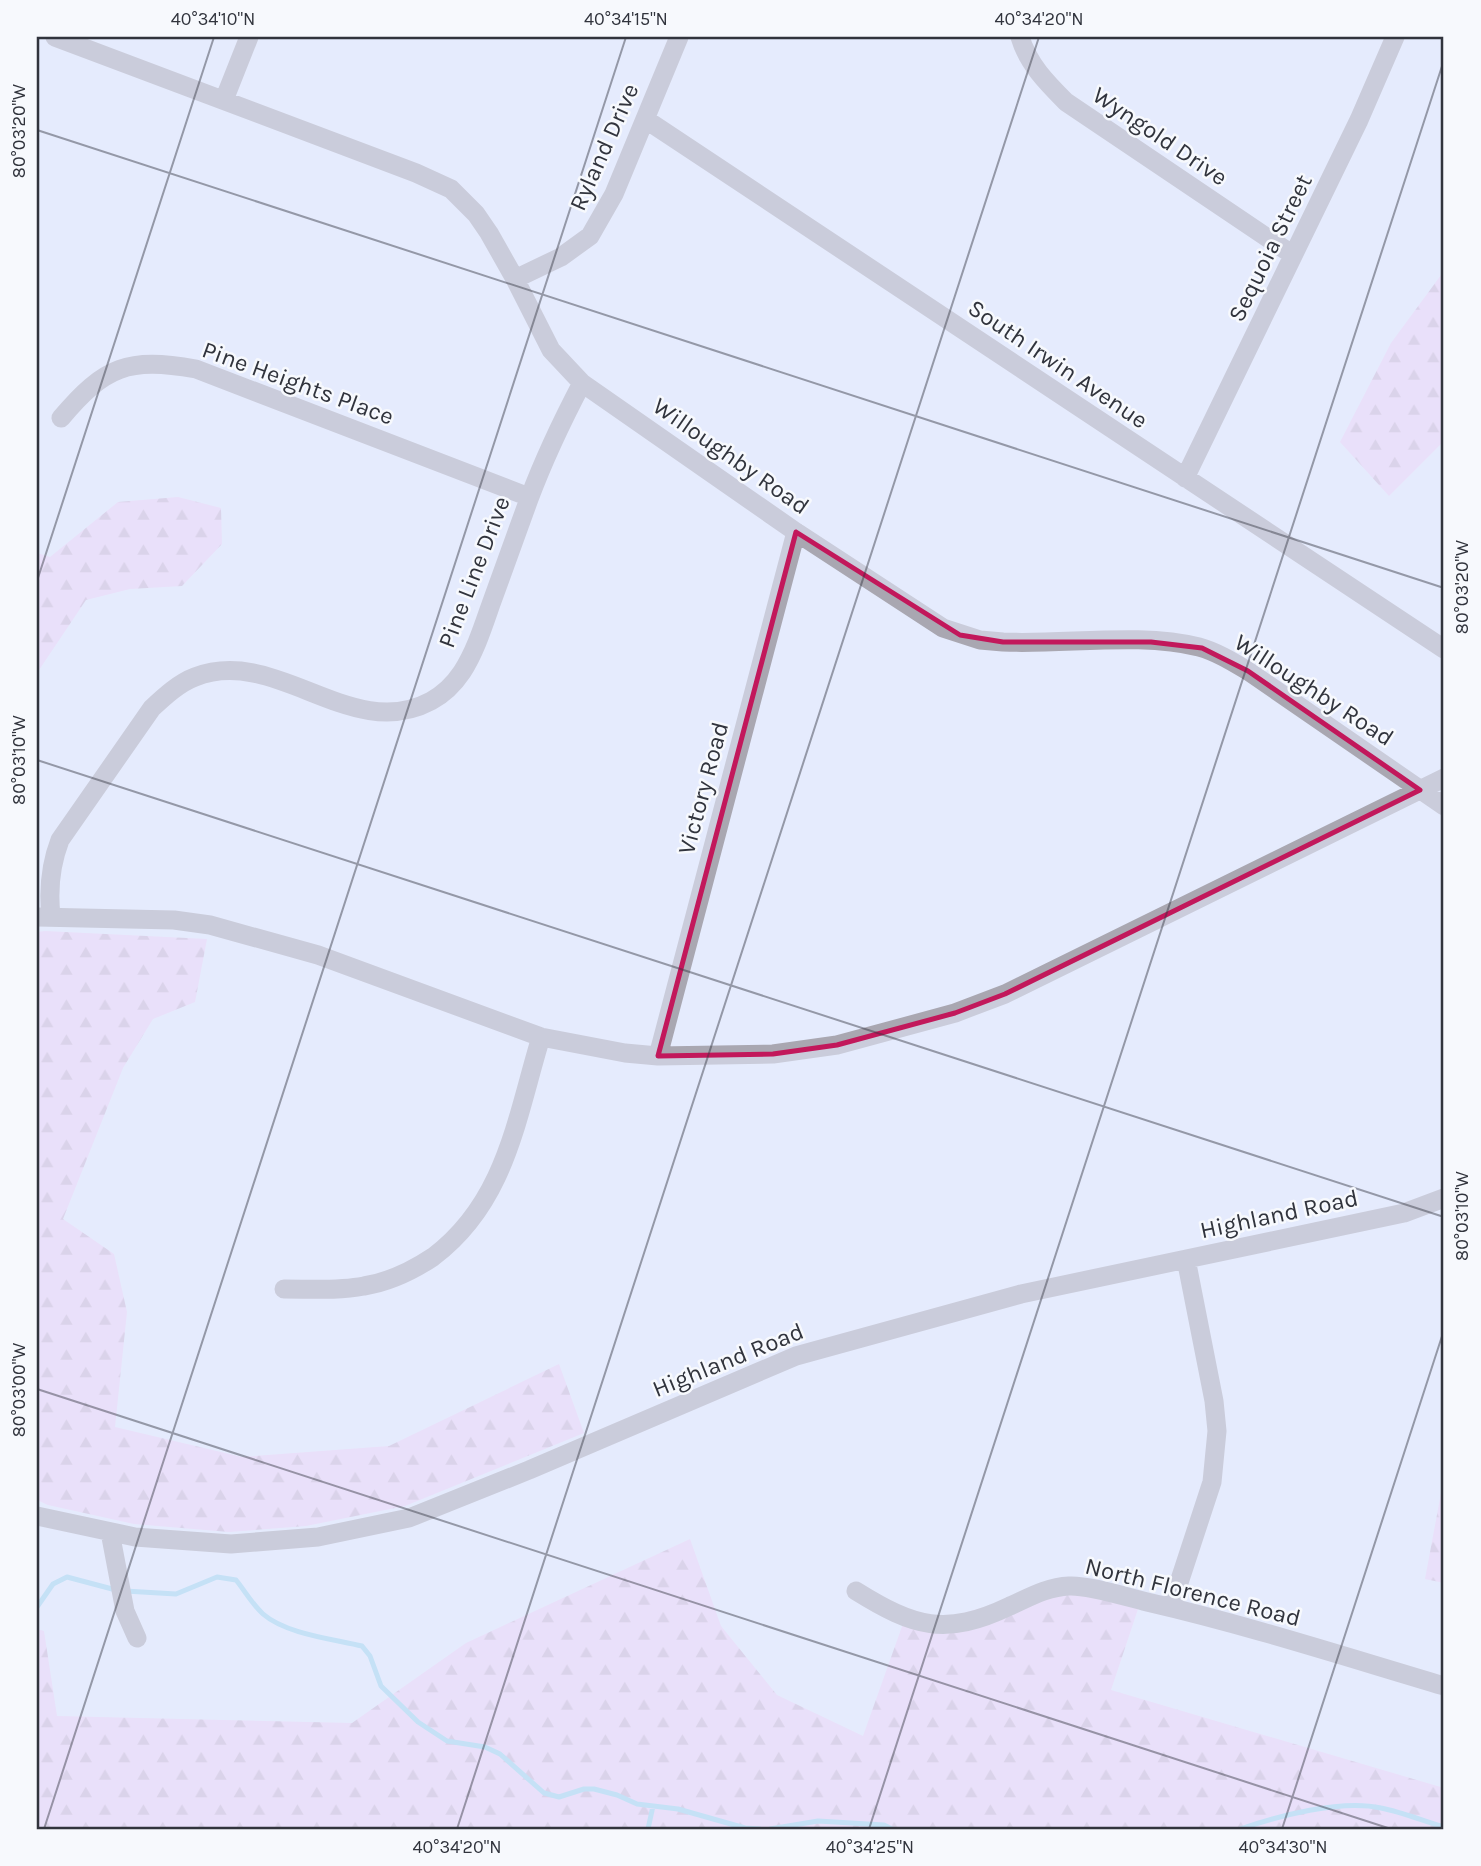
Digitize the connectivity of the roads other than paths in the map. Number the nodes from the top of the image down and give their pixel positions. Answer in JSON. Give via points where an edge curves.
{"nodes":[{"id":1,"x":55,"y":37,"type":"edge"},
{"id":2,"x":249,"y":37,"type":"edge"},
{"id":3,"x":679,"y":37,"type":"edge"},
{"id":4,"x":1020,"y":37,"type":"edge"},
{"id":5,"x":1395,"y":37,"type":"edge"},
{"id":6,"x":224,"y":100,"type":"junction"},
{"id":7,"x":645,"y":119,"type":"junction"},
{"id":8,"x":1293,"y":254,"type":"junction"},
{"id":9,"x":515,"y":279,"type":"junction"},
{"id":10,"x":582,"y":383,"type":"junction"},
{"id":11,"x":61,"y":418,"type":"dead end"},
{"id":12,"x":1185,"y":478,"type":"junction"},
{"id":13,"x":529,"y":497,"type":"junction"},
{"id":14,"x":796,"y":532,"type":"junction"},
{"id":15,"x":1444,"y":649,"type":"edge"},
{"id":16,"x":1444,"y":778,"type":"edge"},
{"id":17,"x":1420,"y":790,"type":"junction"},
{"id":18,"x":1444,"y":806,"type":"edge"},
{"id":19,"x":44,"y":917,"type":"edge"},
{"id":20,"x":541,"y":1037,"type":"junction"},
{"id":21,"x":659,"y":1056,"type":"junction"},
{"id":22,"x":1444,"y":1198,"type":"edge"},
{"id":23,"x":1186,"y":1259,"type":"junction"},
{"id":24,"x":285,"y":1289,"type":"dead end"},
{"id":25,"x":37,"y":1516,"type":"edge"},
{"id":26,"x":110,"y":1532,"type":"junction"},
{"id":27,"x":856,"y":1591,"type":"dead end"},
{"id":28,"x":1171,"y":1607,"type":"junction"},
{"id":29,"x":137,"y":1639,"type":"dead end"},
{"id":30,"x":1444,"y":1686,"type":"edge"}],
"edges":[{"from":1,"to":6,"type":"street","name":"Willoughby Road"},
{"from":2,"to":6,"type":"street"},
{"from":3,"to":7,"type":"street","name":"Ryland Drive"},
{"from":4,"to":8,"type":"street","name":"Wyngold Drive","via":[[1038,72],[1066,102]]},
{"from":5,"to":8,"type":"street","name":"Sequoia Street"},
{"from":6,"to":9,"type":"street","name":"Willoughby Road","via":[[451,189],[476,214]]},
{"from":7,"to":9,"type":"street","name":"Ryland Drive","via":[[614,194],[590,236],[575,249]]},
{"from":7,"to":12,"type":"street","name":"South Irwin Avenue"},
{"from":8,"to":12,"type":"street","name":"Sequoia Street"},
{"from":9,"to":10,"type":"street","name":"Willoughby Road","via":[[551,350]]},
{"from":10,"to":13,"type":"street","name":"Pine Line Drive"},
{"from":10,"to":14,"type":"street","name":"Willoughby Road"},
{"from":11,"to":13,"type":"street","name":"Pine Heights Place","via":[[89,387],[134,364],[196,369]]},
{"from":12,"to":15,"type":"street","name":"South Irwin Avenue"},
{"from":13,"to":19,"type":"street","name":"Pine Line Drive","via":[[481,632],[462,673],[451,685],[429,702],[400,711],[367,710],[269,676],[228,669],[194,677],[152,708],[60,840]]},
{"from":14,"to":17,"type":"street","name":"Willoughby Road","via":[[960,635],[1031,643],[1181,643],[1222,656]]},
{"from":14,"to":21,"type":"street","name":"Victory Road"},
{"from":16,"to":17,"type":"street"},
{"from":17,"to":18,"type":"street","name":"Willoughby Road"},
{"from":17,"to":21,"type":"street","via":[[1005,994],[955,1013],[825,1047],[773,1054]]},
{"from":19,"to":20,"type":"street","via":[[174,920],[237,931],[318,955]]},
{"from":20,"to":21,"type":"street"},
{"from":20,"to":24,"type":"street","via":[[503,1166],[474,1219],[454,1241],[398,1277],[367,1286]]},
{"from":22,"to":23,"type":"street","name":"Highland Road","via":[[1404,1213]]},
{"from":23,"to":26,"type":"street","name":"Highland Road","via":[[1021,1294],[796,1356],[409,1518],[317,1538],[230,1544]]},
{"from":23,"to":28,"type":"street","via":[[1217,1431],[1212,1482]]},
{"from":25,"to":26,"type":"street","name":"Highland Road"},
{"from":26,"to":29,"type":"street","via":[[125,1611]]},
{"from":27,"to":28,"type":"street","name":"North Florence Road","via":[[905,1618],[942,1626],[992,1614],[1053,1587],[1074,1585]]},
{"from":28,"to":30,"type":"street","name":"North Florence Road"}]}
